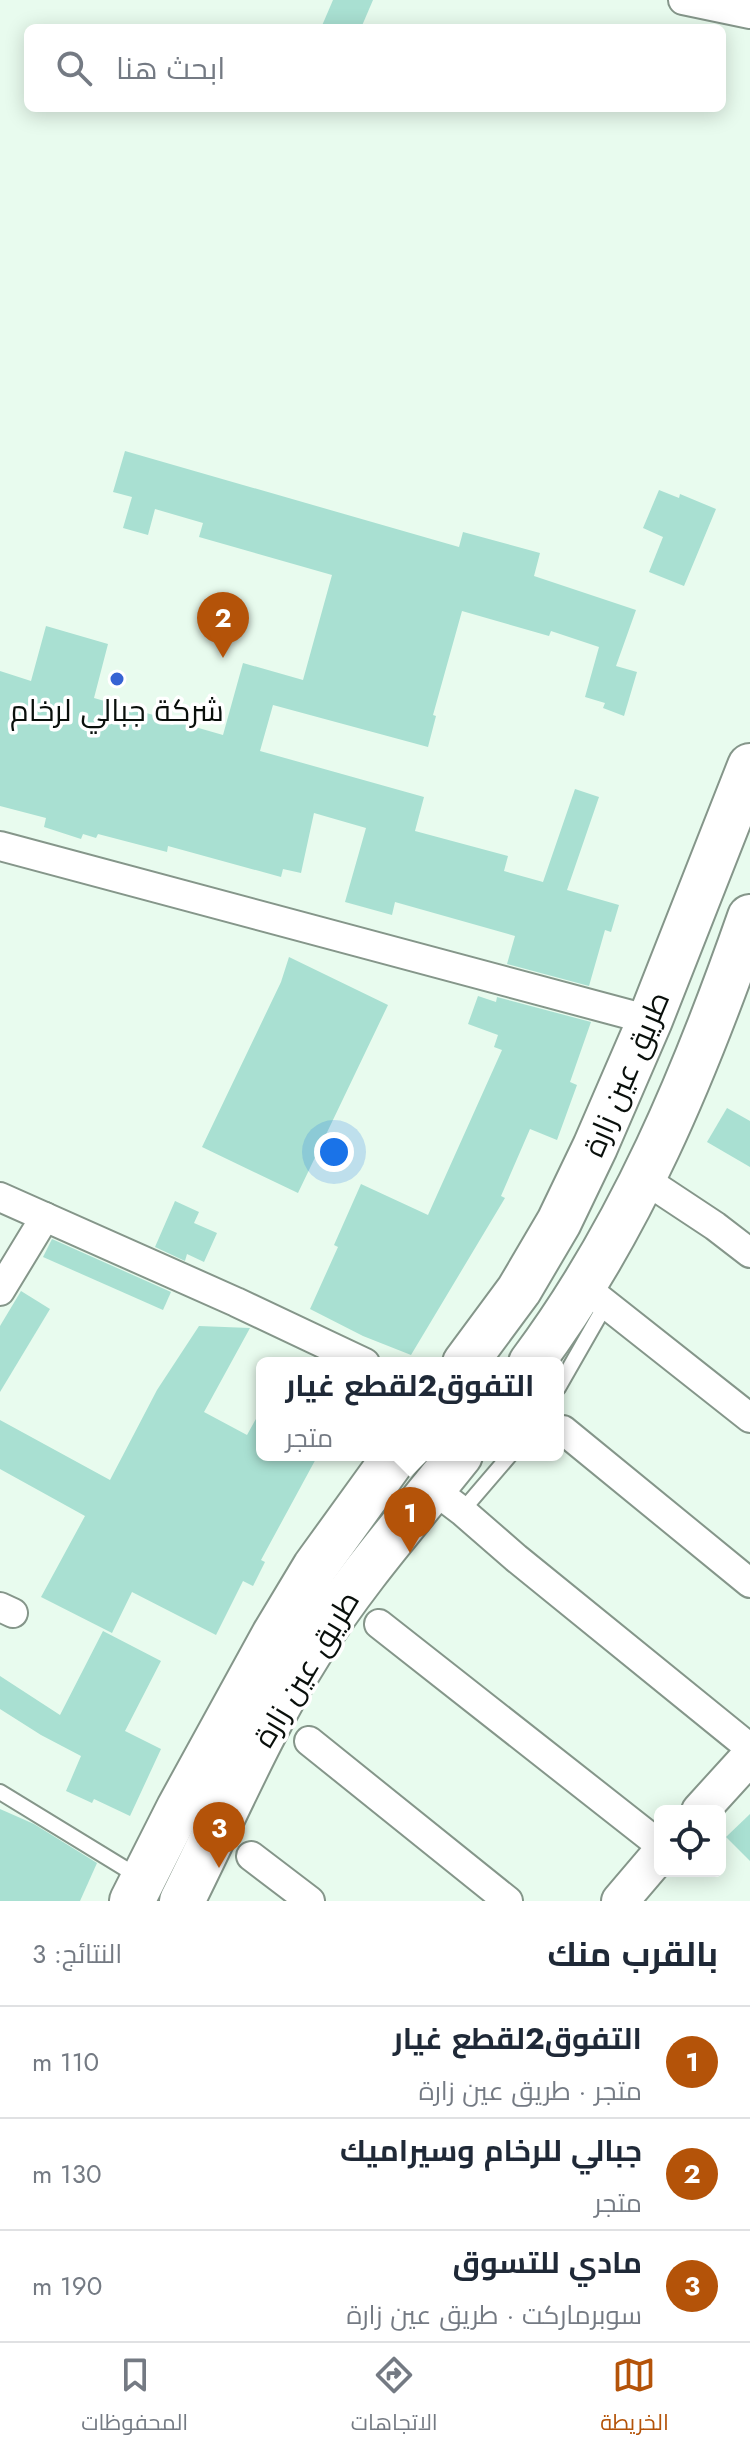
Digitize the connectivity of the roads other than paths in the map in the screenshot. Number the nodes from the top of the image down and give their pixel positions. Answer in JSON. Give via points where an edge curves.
{"nodes":[{"id":1,"x":683,"y":0,"type":"edge"},
{"id":2,"x":750,"y":14,"type":"edge"},
{"id":3,"x":750,"y":766,"type":"edge"},
{"id":4,"x":0,"y":846,"type":"edge"},
{"id":5,"x":748,"y":927,"type":"edge"},
{"id":6,"x":650,"y":1020,"type":"junction"},
{"id":7,"x":644,"y":1179,"type":"junction"},
{"id":8,"x":0,"y":1197,"type":"edge"},
{"id":9,"x":45,"y":1217,"type":"junction"},
{"id":10,"x":750,"y":1253,"type":"edge"},
{"id":11,"x":0,"y":1291,"type":"edge"},
{"id":12,"x":595,"y":1295,"type":"junction"},
{"id":13,"x":352,"y":1357,"type":"edge"},
{"id":14,"x":469,"y":1357,"type":"edge"},
{"id":15,"x":537,"y":1357,"type":"edge"},
{"id":16,"x":564,"y":1373,"type":"edge"},
{"id":17,"x":750,"y":1418,"type":"edge"},
{"id":18,"x":564,"y":1431,"type":"edge"},
{"id":19,"x":392,"y":1461,"type":"edge"},
{"id":20,"x":458,"y":1461,"type":"edge"},
{"id":21,"x":502,"y":1461,"type":"edge"},
{"id":22,"x":448,"y":1500,"type":"junction"},
{"id":23,"x":750,"y":1583,"type":"edge"},
{"id":24,"x":379,"y":1624,"type":"dead end"},
{"id":25,"x":309,"y":1741,"type":"dead end"},
{"id":26,"x":750,"y":1748,"type":"edge"},
{"id":27,"x":750,"y":1756,"type":"edge"},
{"id":28,"x":0,"y":1792,"type":"edge"},
{"id":29,"x":705,"y":1805,"type":"edge"},
{"id":30,"x":654,"y":1840,"type":"edge"},
{"id":31,"x":251,"y":1856,"type":"dead end"},
{"id":32,"x":654,"y":1861,"type":"edge"},
{"id":33,"x":138,"y":1890,"type":"edge"},
{"id":34,"x":182,"y":1901,"type":"edge"},
{"id":35,"x":310,"y":1901,"type":"edge"},
{"id":36,"x":508,"y":1901,"type":"edge"},
{"id":37,"x":620,"y":1901,"type":"edge"}],
"edges":[{"from":1,"to":2,"type":"street"},
{"from":3,"to":6,"type":"main road","name":"طريق عين زارة"},
{"from":4,"to":6,"type":"street"},
{"from":5,"to":7,"type":"main road","name":"طريق عين زارة"},
{"from":6,"to":14,"type":"main road","name":"طريق عين زارة","via":[[559,1222],[519,1290]]},
{"from":7,"to":10,"type":"street"},
{"from":7,"to":12,"type":"main road","name":"طريق عين زارة"},
{"from":8,"to":9,"type":"street"},
{"from":9,"to":11,"type":"street"},
{"from":9,"to":13,"type":"street"},
{"from":12,"to":15,"type":"main road","name":"طريق عين زارة"},
{"from":12,"to":16,"type":"lane"},
{"from":12,"to":17,"type":"street"},
{"from":18,"to":23,"type":"street"},
{"from":19,"to":33,"type":"main road","name":"طريق عين زارة","via":[[298,1594]]},
{"from":20,"to":22,"type":"main road","name":"طريق عين زارة"},
{"from":21,"to":22,"type":"lane"},
{"from":22,"to":26,"type":"street"},
{"from":22,"to":34,"type":"main road","name":"طريق عين زارة","via":[[349,1593],[311,1650],[276,1708]]},
{"from":24,"to":30,"type":"street"},
{"from":25,"to":36,"type":"street"},
{"from":27,"to":29,"type":"street"},
{"from":28,"to":33,"type":"lane"},
{"from":31,"to":35,"type":"street"},
{"from":32,"to":37,"type":"street"}]}
